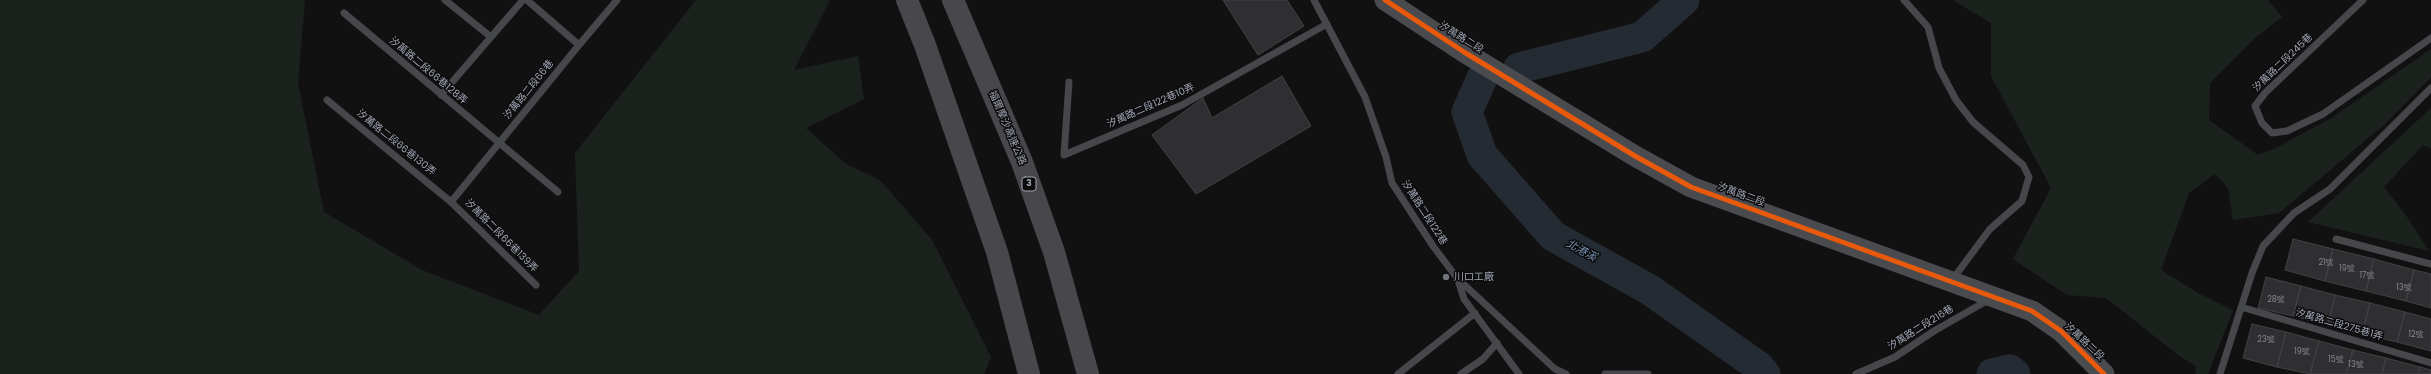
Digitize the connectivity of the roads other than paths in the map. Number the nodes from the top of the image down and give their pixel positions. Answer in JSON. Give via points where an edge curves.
{"nodes":[{"id":1,"x":445,"y":0,"type":"edge"},
{"id":2,"x":523,"y":0,"type":"edge"},
{"id":3,"x":527,"y":0,"type":"edge"},
{"id":4,"x":617,"y":0,"type":"edge"},
{"id":5,"x":907,"y":0,"type":"edge"},
{"id":6,"x":953,"y":0,"type":"edge"},
{"id":7,"x":1314,"y":0,"type":"edge"},
{"id":8,"x":1385,"y":0,"type":"edge"},
{"id":9,"x":1904,"y":0,"type":"edge"},
{"id":10,"x":2363,"y":0,"type":"edge"},
{"id":11,"x":344,"y":13,"type":"dead end"},
{"id":12,"x":1327,"y":24,"type":"junction"},
{"id":13,"x":491,"y":37,"type":"junction"},
{"id":14,"x":2431,"y":38,"type":"edge"},
{"id":15,"x":579,"y":45,"type":"junction"},
{"id":16,"x":1070,"y":82,"type":"dead end"},
{"id":17,"x":2431,"y":88,"type":"edge"},
{"id":18,"x":441,"y":95,"type":"junction"},
{"id":19,"x":327,"y":100,"type":"dead end"},
{"id":20,"x":499,"y":144,"type":"junction"},
{"id":21,"x":558,"y":192,"type":"dead end"},
{"id":22,"x":451,"y":202,"type":"junction"},
{"id":23,"x":2336,"y":239,"type":"dead end"},
{"id":24,"x":2431,"y":264,"type":"edge"},
{"id":25,"x":1457,"y":278,"type":"junction"},
{"id":26,"x":1952,"y":280,"type":"junction"},
{"id":27,"x":536,"y":285,"type":"dead end"},
{"id":28,"x":1995,"y":296,"type":"junction"},
{"id":29,"x":2241,"y":307,"type":"junction"},
{"id":30,"x":1475,"y":313,"type":"junction"},
{"id":31,"x":1497,"y":344,"type":"junction"},
{"id":32,"x":2431,"y":363,"type":"edge"},
{"id":33,"x":1029,"y":374,"type":"edge"},
{"id":34,"x":1088,"y":374,"type":"edge"},
{"id":35,"x":1398,"y":374,"type":"edge"},
{"id":36,"x":1461,"y":374,"type":"edge"},
{"id":37,"x":1519,"y":374,"type":"edge"},
{"id":38,"x":1566,"y":374,"type":"edge"},
{"id":39,"x":1605,"y":374,"type":"edge"},
{"id":40,"x":1648,"y":374,"type":"edge"},
{"id":41,"x":1856,"y":374,"type":"edge"},
{"id":42,"x":2104,"y":374,"type":"edge"},
{"id":43,"x":2220,"y":374,"type":"edge"}],
"edges":[{"from":1,"to":13,"type":"lane"},
{"from":2,"to":13,"type":"lane"},
{"from":3,"to":15,"type":"lane"},
{"from":4,"to":15,"type":"lane","name":"汐萬路二段66巷"},
{"from":5,"to":33,"type":"highway","via":[[997,252]]},
{"from":6,"to":34,"type":"highway","name":"福爾摩沙高速公路","number":"3","via":[[1025,170],[1054,252]]},
{"from":7,"to":12,"type":"lane","name":"汐萬路二段122巷"},
{"from":8,"to":26,"type":"street","name":"汐萬路二段","via":[[1464,52],[1691,187]]},
{"from":9,"to":26,"type":"lane","via":[[1928,27],[1939,68],[1956,100],[1973,122],[2022,165],[2029,177],[2022,201],[1990,229]]},
{"from":10,"to":14,"type":"lane","name":"汐萬路二段245巷","via":[[2265,93],[2255,106],[2262,123],[2272,133],[2287,131],[2323,114]]},
{"from":11,"to":18,"type":"lane","name":"汐萬路二段66巷128弄"},
{"from":12,"to":16,"type":"lane","name":"汐萬路二段122巷10弄","via":[[1182,105],[1064,154]]},
{"from":12,"to":25,"type":"lane","name":"汐萬路二段122巷","via":[[1365,97],[1386,156],[1392,183]]},
{"from":13,"to":18,"type":"lane"},
{"from":15,"to":20,"type":"lane","name":"汐萬路二段66巷"},
{"from":17,"to":29,"type":"lane","via":[[2330,189],[2294,213],[2263,246]]},
{"from":18,"to":20,"type":"lane","name":"汐萬路二段66巷128弄"},
{"from":19,"to":22,"type":"lane","name":"汐萬路二段66巷130弄"},
{"from":20,"to":21,"type":"lane","name":"汐萬路二段66巷128弄"},
{"from":20,"to":22,"type":"lane","name":"汐萬路二段66巷"},
{"from":22,"to":27,"type":"lane","name":"汐萬路二段66巷139弄"},
{"from":23,"to":24,"type":"lane"},
{"from":25,"to":30,"type":"lane","via":[[1464,299]]},
{"from":25,"to":38,"type":"lane","name":"汐萬路二段122巷","via":[[1555,369]]},
{"from":26,"to":28,"type":"street","name":"汐萬路二段"},
{"from":28,"to":41,"type":"lane","name":"汐萬路二段216巷","via":[[1895,357]]},
{"from":28,"to":42,"type":"street","name":"汐萬路二段","via":[[2032,311],[2061,331]]},
{"from":29,"to":32,"type":"lane","name":"汐萬路二段275巷1弄"},
{"from":29,"to":43,"type":"lane"},
{"from":30,"to":31,"type":"lane"},
{"from":30,"to":35,"type":"lane"},
{"from":31,"to":36,"type":"lane"},
{"from":31,"to":37,"type":"lane"},
{"from":39,"to":40,"type":"lane"}]}
